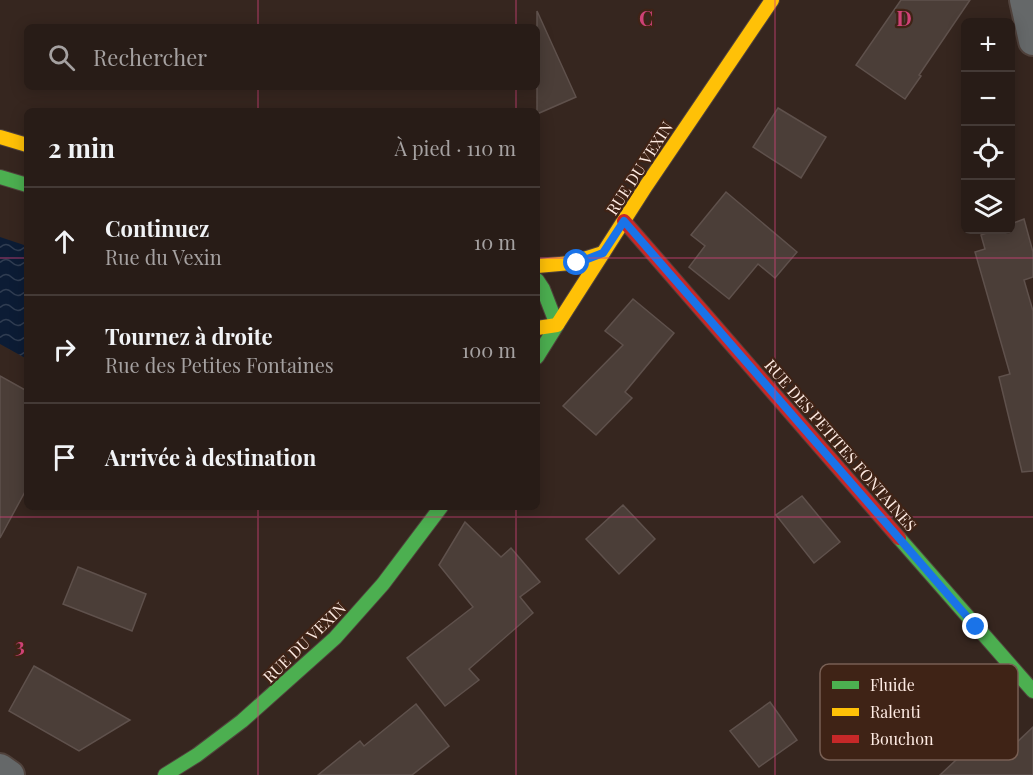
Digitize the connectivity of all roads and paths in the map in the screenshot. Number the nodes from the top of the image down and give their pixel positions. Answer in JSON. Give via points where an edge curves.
{"nodes":[{"id":1,"x":772,"y":0,"type":"edge"},
{"id":2,"x":1024,"y":0,"type":"edge"},
{"id":3,"x":1033,"y":40,"type":"edge"},
{"id":4,"x":0,"y":137,"type":"edge"},
{"id":5,"x":24,"y":144,"type":"edge"},
{"id":6,"x":0,"y":177,"type":"edge"},
{"id":7,"x":24,"y":184,"type":"edge"},
{"id":8,"x":624,"y":221,"type":"junction"},
{"id":9,"x":603,"y":253,"type":"junction"},
{"id":10,"x":540,"y":266,"type":"edge"},
{"id":11,"x":540,"y":284,"type":"edge"},
{"id":12,"x":557,"y":325,"type":"junction"},
{"id":13,"x":540,"y":328,"type":"edge"},
{"id":14,"x":540,"y":352,"type":"edge"},
{"id":15,"x":439,"y":510,"type":"edge"},
{"id":16,"x":1010,"y":664,"type":"edge"},
{"id":17,"x":1018,"y":674,"type":"edge"},
{"id":18,"x":1033,"y":691,"type":"edge"},
{"id":19,"x":0,"y":768,"type":"edge"},
{"id":20,"x":10,"y":775,"type":"edge"},
{"id":21,"x":165,"y":775,"type":"edge"}],
"edges":[{"from":1,"to":8,"type":"main road","name":"RUE DU VEXIN"},
{"from":2,"to":3,"type":"street"},
{"from":4,"to":5,"type":"main road"},
{"from":6,"to":7,"type":"main road"},
{"from":8,"to":9,"type":"main road","name":"RUE DU VEXIN"},
{"from":8,"to":16,"type":"main road","name":"RUE DES PETITES FONTAINES"},
{"from":9,"to":10,"type":"main road","via":[[577,263]]},
{"from":9,"to":12,"type":"main road","name":"RUE DU VEXIN"},
{"from":11,"to":12,"type":"main road"},
{"from":12,"to":13,"type":"main road"},
{"from":12,"to":14,"type":"main road","name":"RUE DU VEXIN"},
{"from":15,"to":21,"type":"main road","name":"RUE DU VEXIN","via":[[362,610],[325,647],[252,715]]},
{"from":17,"to":18,"type":"main road","name":"RUE DES PETITES FONTAINES"},
{"from":19,"to":20,"type":"street"}]}
